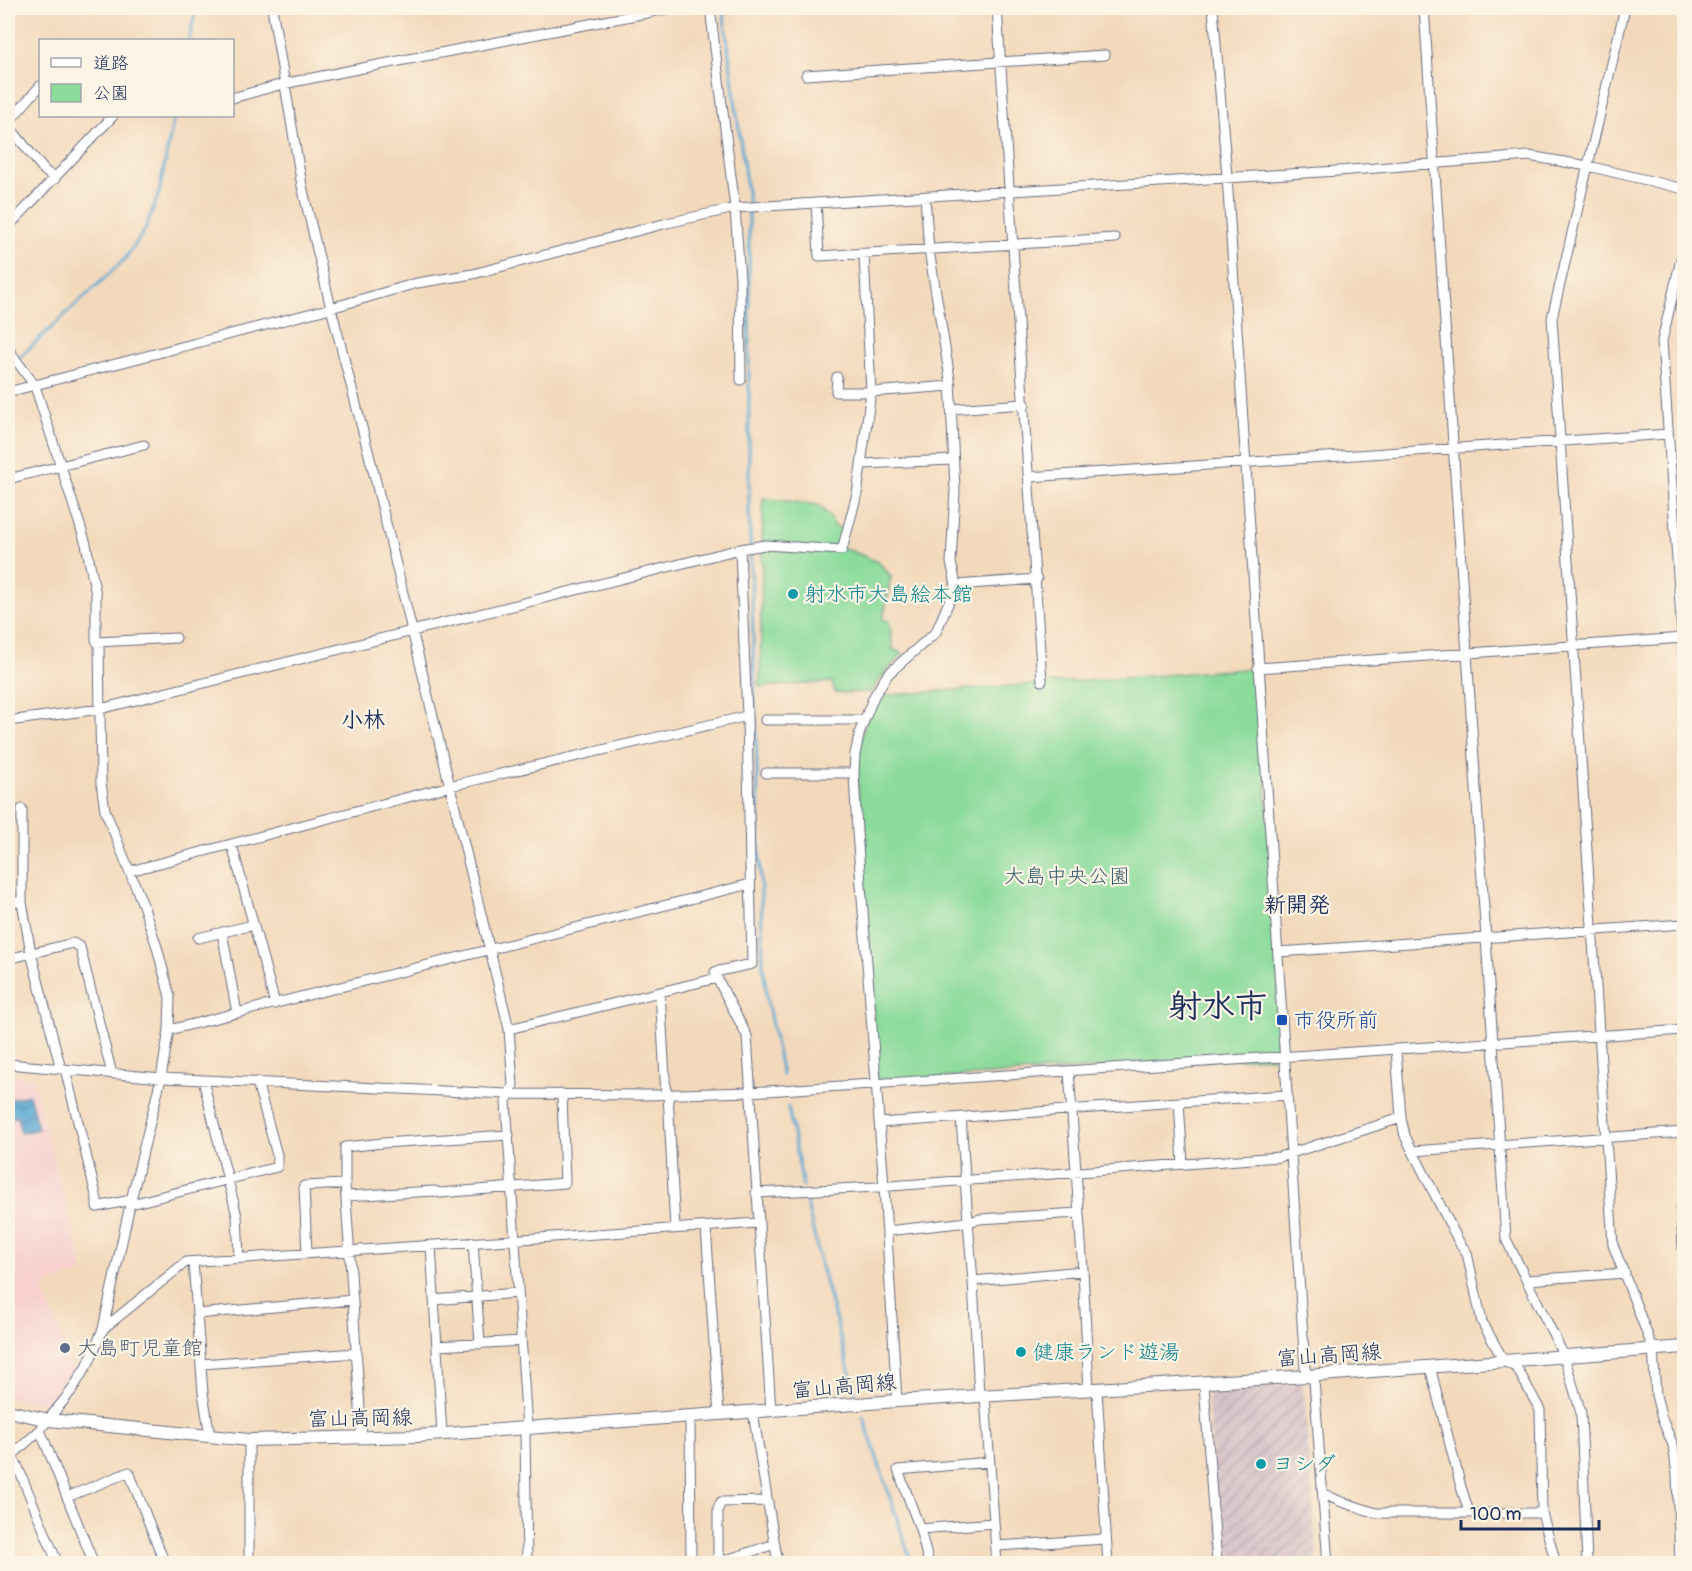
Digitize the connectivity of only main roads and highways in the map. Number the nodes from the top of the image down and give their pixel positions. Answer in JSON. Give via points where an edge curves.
{"nodes":[{"id":1,"x":1684,"y":1347,"type":"edge"},
{"id":2,"x":8,"y":1411,"type":"edge"}],
"edges":[{"from":1,"to":2,"type":"main road","name":"富山高岡線","via":[[1204,1384],[897,1401],[441,1435],[249,1440],[49,1420]]}]}
